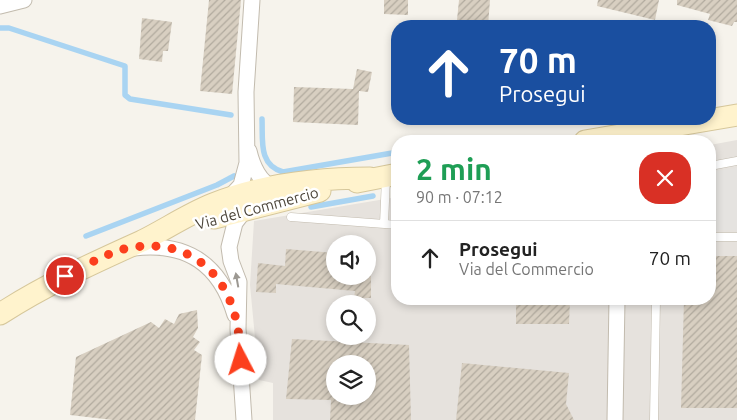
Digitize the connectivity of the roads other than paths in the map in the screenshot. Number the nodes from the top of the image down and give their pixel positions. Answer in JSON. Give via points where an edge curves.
{"nodes":[{"id":1,"x":24,"y":0,"type":"edge"},
{"id":2,"x":252,"y":0,"type":"edge"},
{"id":3,"x":0,"y":6,"type":"edge"},
{"id":4,"x":737,"y":115,"type":"edge"},
{"id":5,"x":716,"y":119,"type":"edge"},
{"id":6,"x":682,"y":125,"type":"edge"},
{"id":7,"x":676,"y":126,"type":"junction"},
{"id":8,"x":629,"y":135,"type":"edge"},
{"id":9,"x":663,"y":135,"type":"edge"},
{"id":10,"x":247,"y":144,"type":"junction"},
{"id":11,"x":737,"y":161,"type":"edge"},
{"id":12,"x":716,"y":165,"type":"edge"},
{"id":13,"x":385,"y":176,"type":"edge"},
{"id":14,"x":275,"y":187,"type":"junction"},
{"id":15,"x":228,"y":199,"type":"junction"},
{"id":16,"x":251,"y":208,"type":"junction"},
{"id":17,"x":291,"y":217,"type":"dead end"},
{"id":18,"x":384,"y":224,"type":"junction"},
{"id":19,"x":391,"y":224,"type":"edge"},
{"id":20,"x":716,"y":237,"type":"edge"},
{"id":21,"x":737,"y":237,"type":"edge"},
{"id":22,"x":145,"y":239,"type":"junction"},
{"id":23,"x":122,"y":250,"type":"junction"},
{"id":24,"x":617,"y":305,"type":"edge"},
{"id":25,"x":656,"y":305,"type":"edge"},
{"id":26,"x":0,"y":314,"type":"edge"},
{"id":27,"x":238,"y":328,"type":"junction"},
{"id":28,"x":244,"y":420,"type":"edge"},
{"id":29,"x":615,"y":420,"type":"edge"},
{"id":30,"x":654,"y":420,"type":"edge"}],
"edges":[{"from":1,"to":3,"type":"street"},
{"from":2,"to":10,"type":"street","via":[[246,92]]},
{"from":4,"to":5,"type":"street"},
{"from":6,"to":7,"type":"street"},
{"from":7,"to":8,"type":"street"},
{"from":7,"to":9,"type":"street"},
{"from":10,"to":14,"type":"street","via":[[253,164],[262,178]]},
{"from":10,"to":15,"type":"street","via":[[244,176],[237,191]]},
{"from":11,"to":12,"type":"lane"},
{"from":13,"to":14,"type":"street","name":"Via del Commercio","via":[[326,179]]},
{"from":13,"to":16,"type":"street","name":"Via del Commercio"},
{"from":13,"to":18,"type":"lane"},
{"from":14,"to":15,"type":"street","name":"Via del Commercio"},
{"from":15,"to":22,"type":"street","name":"Via del Commercio"},
{"from":16,"to":22,"type":"street","name":"Via del Commercio"},
{"from":27,"to":16,"type":"street","one_way":true,"via":[[239,282],[229,247],[236,220]]},
{"from":17,"to":18,"type":"lane"},
{"from":18,"to":19,"type":"lane"},
{"from":20,"to":21,"type":"lane"},
{"from":22,"to":23,"type":"street","name":"Via del Commercio"},
{"from":23,"to":26,"type":"street","name":"Via del Commercio","via":[[47,286]]},
{"from":23,"to":27,"type":"street","via":[[166,247],[201,262],[223,285]]},
{"from":24,"to":29,"type":"street"},
{"from":25,"to":30,"type":"lane"},
{"from":27,"to":28,"type":"street"}]}
